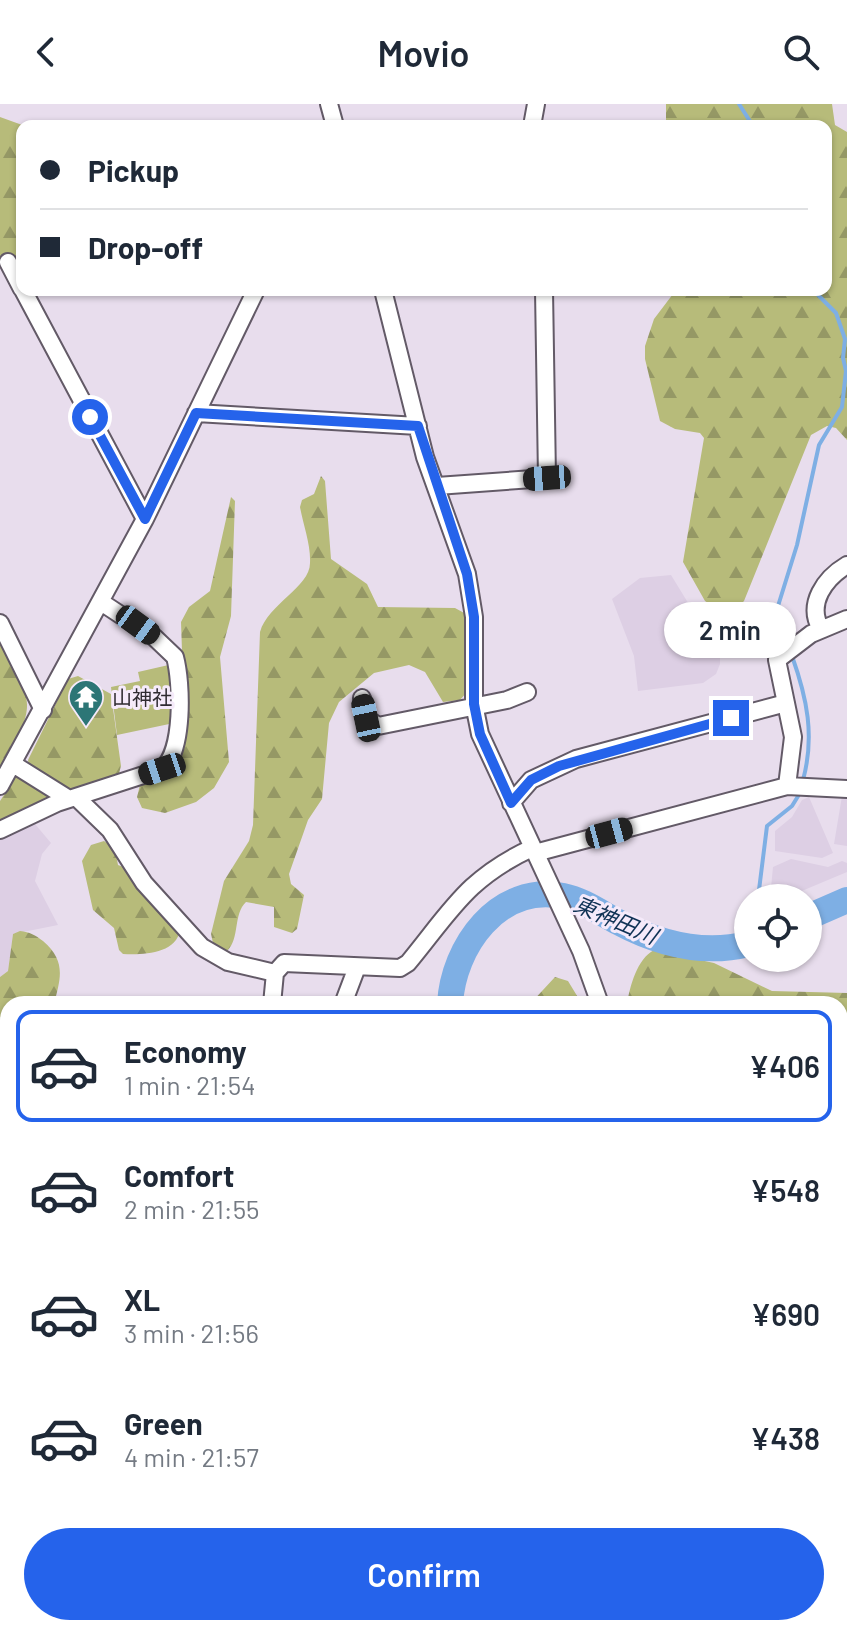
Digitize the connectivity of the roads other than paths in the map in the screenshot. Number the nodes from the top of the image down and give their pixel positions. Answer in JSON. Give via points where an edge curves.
{"nodes":[{"id":1,"x":8,"y":262,"type":"dead end"},
{"id":2,"x":16,"y":277,"type":"edge"},
{"id":3,"x":26,"y":296,"type":"edge"},
{"id":4,"x":253,"y":296,"type":"edge"},
{"id":5,"x":385,"y":296,"type":"edge"},
{"id":6,"x":544,"y":296,"type":"edge"},
{"id":7,"x":196,"y":413,"type":"junction"},
{"id":8,"x":418,"y":426,"type":"junction"},
{"id":9,"x":437,"y":486,"type":"junction"},
{"id":10,"x":145,"y":519,"type":"junction"},
{"id":11,"x":847,"y":565,"type":"edge"},
{"id":12,"x":101,"y":602,"type":"junction"},
{"id":13,"x":847,"y":619,"type":"edge"},
{"id":14,"x":0,"y":623,"type":"edge"},
{"id":15,"x":821,"y":629,"type":"junction"},
{"id":16,"x":527,"y":692,"type":"dead end"},
{"id":17,"x":362,"y":698,"type":"dead end"},
{"id":18,"x":786,"y":703,"type":"junction"},
{"id":19,"x":475,"y":707,"type":"junction"},
{"id":20,"x":43,"y":710,"type":"junction"},
{"id":21,"x":13,"y":764,"type":"junction"},
{"id":22,"x":0,"y":786,"type":"edge"},
{"id":23,"x":787,"y":786,"type":"junction"},
{"id":24,"x":847,"y":789,"type":"edge"},
{"id":25,"x":72,"y":798,"type":"junction"},
{"id":26,"x":511,"y":803,"type":"junction"},
{"id":27,"x":0,"y":830,"type":"edge"},
{"id":28,"x":534,"y":850,"type":"junction"},
{"id":29,"x":357,"y":967,"type":"junction"},
{"id":30,"x":275,"y":973,"type":"junction"},
{"id":31,"x":273,"y":996,"type":"edge"},
{"id":32,"x":346,"y":996,"type":"edge"},
{"id":33,"x":597,"y":996,"type":"edge"}],
"edges":[{"from":1,"to":2,"type":"street"},
{"from":3,"to":10,"type":"street"},
{"from":4,"to":7,"type":"street"},
{"from":5,"to":8,"type":"street"},
{"from":6,"to":9,"type":"street","via":[[547,478]]},
{"from":7,"to":8,"type":"street"},
{"from":7,"to":10,"type":"street"},
{"from":8,"to":9,"type":"street"},
{"from":9,"to":19,"type":"street","via":[[462,553],[471,596]]},
{"from":10,"to":12,"type":"street"},
{"from":11,"to":15,"type":"street","via":[[830,578],[817,600]]},
{"from":12,"to":20,"type":"street"},
{"from":12,"to":25,"type":"street","via":[[175,657],[179,721],[167,766]]},
{"from":13,"to":15,"type":"street"},
{"from":14,"to":20,"type":"street"},
{"from":15,"to":18,"type":"street","via":[[777,660]]},
{"from":16,"to":19,"type":"street"},
{"from":17,"to":19,"type":"street","via":[[366,718],[378,726]]},
{"from":18,"to":23,"type":"street","via":[[793,737]]},
{"from":18,"to":26,"type":"street","via":[[576,759],[531,780]]},
{"from":19,"to":26,"type":"street","via":[[485,748]]},
{"from":20,"to":21,"type":"street"},
{"from":21,"to":22,"type":"street"},
{"from":21,"to":25,"type":"street"},
{"from":23,"to":24,"type":"street"},
{"from":23,"to":28,"type":"street"},
{"from":25,"to":27,"type":"street"},
{"from":25,"to":30,"type":"street","via":[[114,835],[144,883],[202,947],[228,962]]},
{"from":26,"to":28,"type":"street"},
{"from":28,"to":29,"type":"street","via":[[492,869],[467,888],[408,963],[392,969]]},
{"from":28,"to":33,"type":"street"},
{"from":29,"to":30,"type":"street","via":[[291,961]]},
{"from":29,"to":32,"type":"street"},
{"from":30,"to":31,"type":"street"}]}
